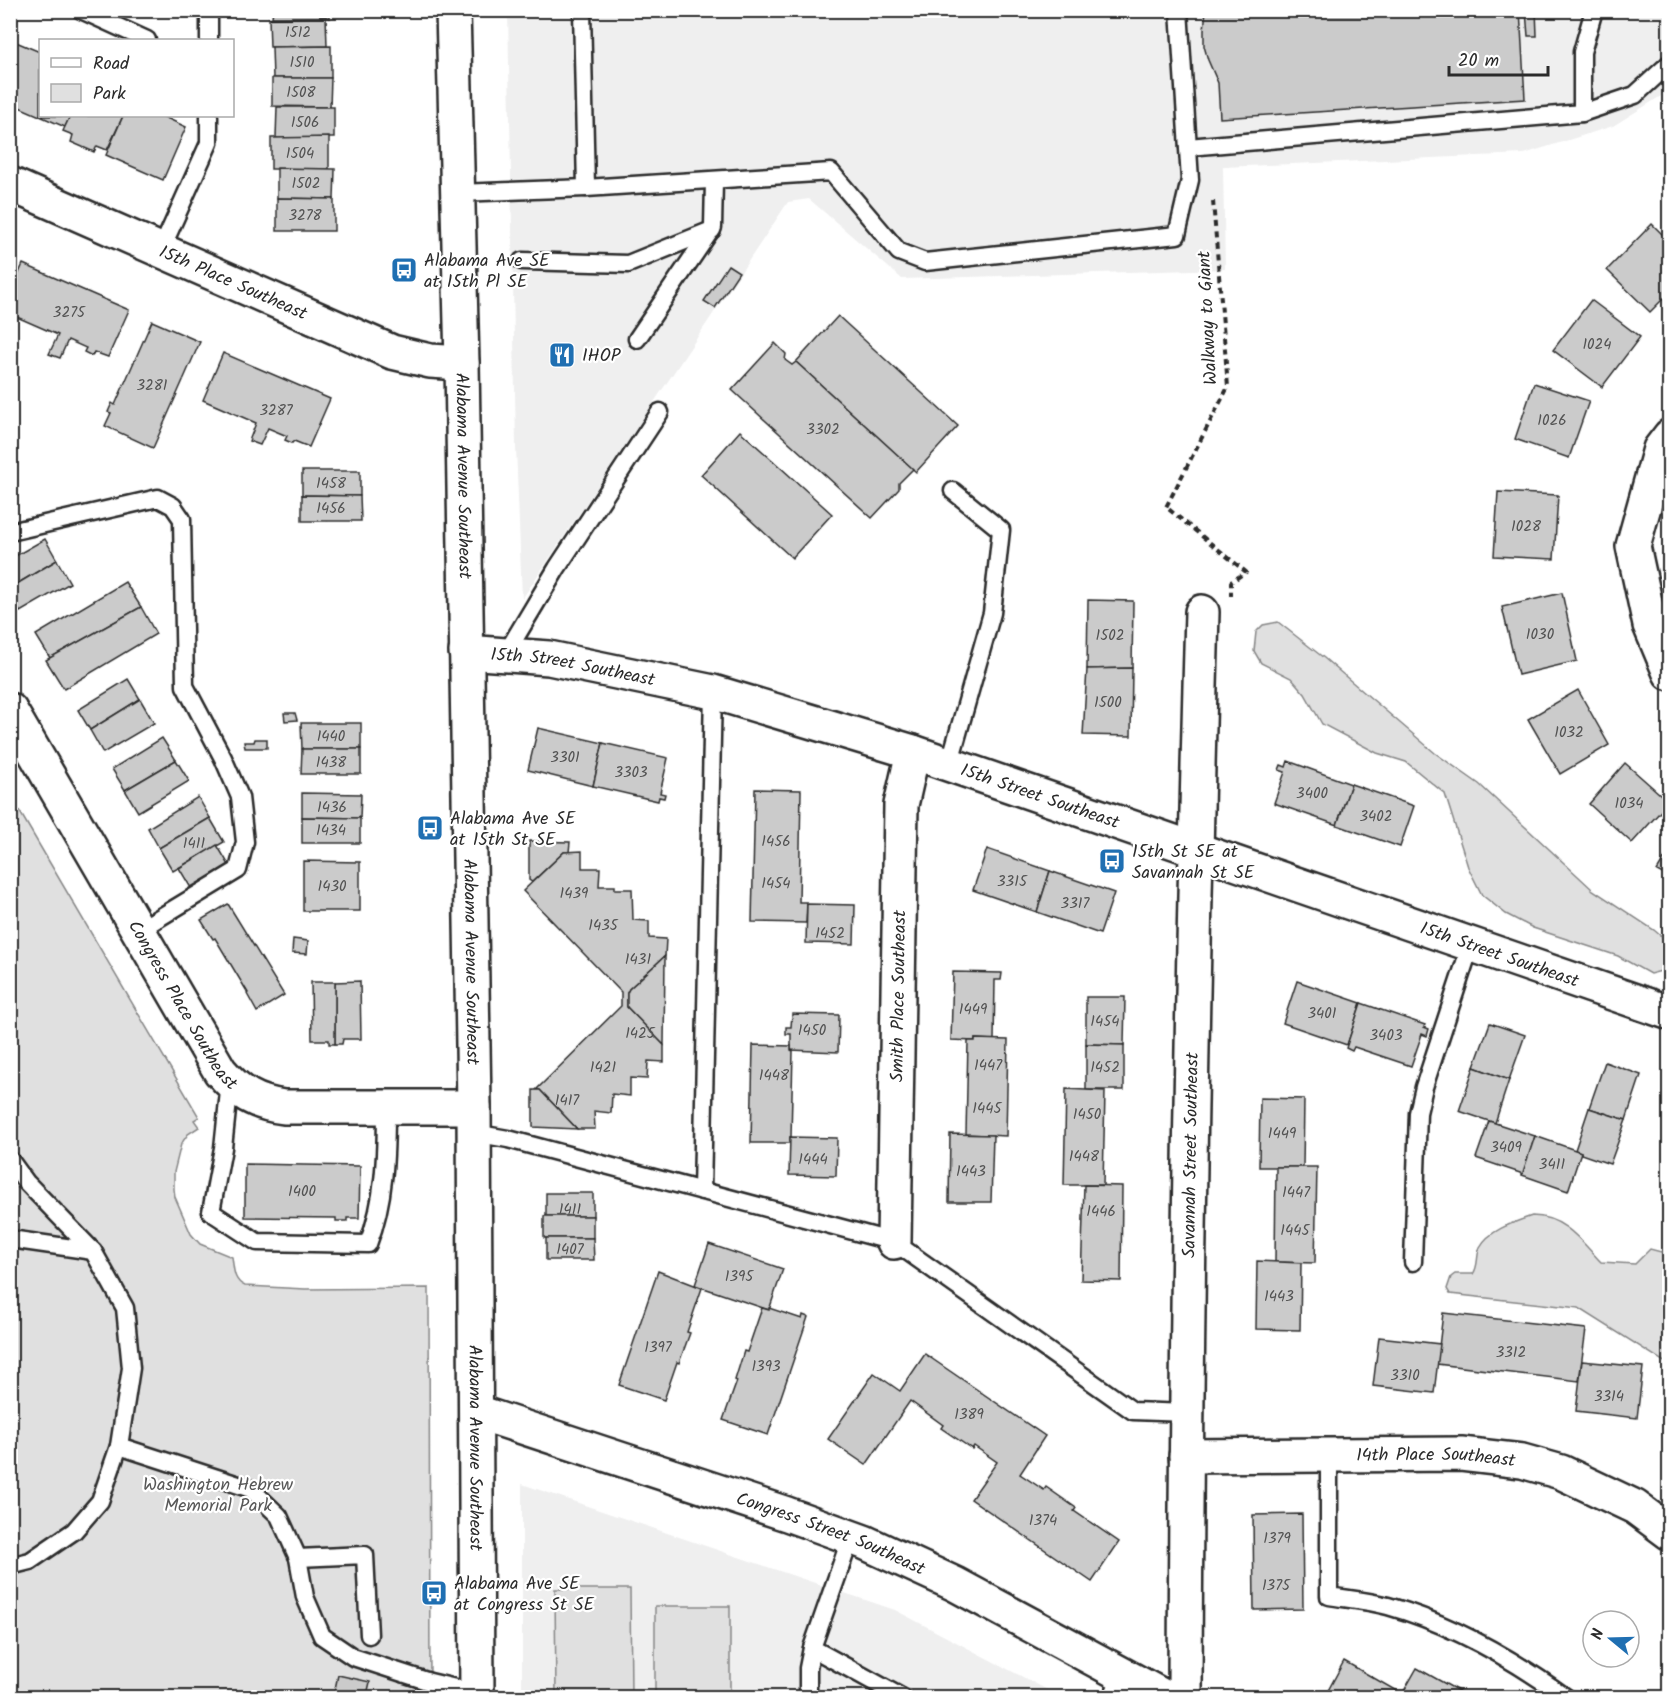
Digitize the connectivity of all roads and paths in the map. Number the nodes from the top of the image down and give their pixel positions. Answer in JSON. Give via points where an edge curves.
{"nodes":[{"id":1,"x":81,"y":10,"type":"edge"},
{"id":2,"x":209,"y":10,"type":"edge"},
{"id":3,"x":453,"y":10,"type":"edge"},
{"id":4,"x":582,"y":10,"type":"edge"},
{"id":5,"x":1179,"y":10,"type":"edge"},
{"id":6,"x":1594,"y":10,"type":"edge"},
{"id":7,"x":145,"y":39,"type":"edge"},
{"id":8,"x":209,"y":39,"type":"edge"},
{"id":9,"x":1670,"y":63,"type":"edge"},
{"id":10,"x":1582,"y":113,"type":"junction"},
{"id":11,"x":209,"y":117,"type":"edge"},
{"id":12,"x":1209,"y":145,"type":"junction"},
{"id":13,"x":1188,"y":147,"type":"junction"},
{"id":14,"x":714,"y":181,"type":"junction"},
{"id":15,"x":10,"y":184,"type":"edge"},
{"id":16,"x":586,"y":188,"type":"junction"},
{"id":17,"x":458,"y":193,"type":"junction"},
{"id":18,"x":712,"y":230,"type":"junction"},
{"id":19,"x":161,"y":250,"type":"junction"},
{"id":20,"x":522,"y":261,"type":"dead end"},
{"id":21,"x":637,"y":339,"type":"dead end"},
{"id":22,"x":462,"y":363,"type":"junction"},
{"id":23,"x":660,"y":412,"type":"dead end"},
{"id":24,"x":1670,"y":436,"type":"edge"},
{"id":25,"x":953,"y":491,"type":"dead end"},
{"id":26,"x":10,"y":532,"type":"edge"},
{"id":27,"x":1216,"y":606,"type":"joint"},
{"id":28,"x":466,"y":652,"type":"junction"},
{"id":29,"x":506,"y":655,"type":"junction"},
{"id":30,"x":1670,"y":673,"type":"edge"},
{"id":31,"x":713,"y":692,"type":"junction"},
{"id":32,"x":10,"y":710,"type":"edge"},
{"id":33,"x":914,"y":752,"type":"junction"},
{"id":34,"x":949,"y":765,"type":"junction"},
{"id":35,"x":1196,"y":849,"type":"junction"},
{"id":36,"x":139,"y":930,"type":"junction"},
{"id":37,"x":1471,"y":944,"type":"junction"},
{"id":38,"x":1670,"y":1013,"type":"edge"},
{"id":39,"x":230,"y":1082,"type":"junction"},
{"id":40,"x":386,"y":1107,"type":"junction"},
{"id":41,"x":474,"y":1120,"type":"junction"},
{"id":42,"x":10,"y":1160,"type":"edge"},
{"id":43,"x":702,"y":1191,"type":"junction"},
{"id":44,"x":10,"y":1239,"type":"edge"},
{"id":45,"x":894,"y":1242,"type":"junction"},
{"id":46,"x":93,"y":1251,"type":"junction"},
{"id":47,"x":1413,"y":1262,"type":"dead end"},
{"id":48,"x":477,"y":1412,"type":"junction"},
{"id":49,"x":1187,"y":1413,"type":"junction"},
{"id":50,"x":119,"y":1446,"type":"junction"},
{"id":51,"x":1329,"y":1455,"type":"junction"},
{"id":52,"x":1186,"y":1456,"type":"junction"},
{"id":53,"x":1670,"y":1533,"type":"edge"},
{"id":54,"x":851,"y":1537,"type":"junction"},
{"id":55,"x":298,"y":1558,"type":"junction"},
{"id":56,"x":10,"y":1566,"type":"edge"},
{"id":57,"x":369,"y":1635,"type":"dead end"},
{"id":58,"x":812,"y":1648,"type":"junction"},
{"id":59,"x":1117,"y":1686,"type":"edge"},
{"id":60,"x":477,"y":1695,"type":"edge"},
{"id":61,"x":808,"y":1698,"type":"edge"},
{"id":62,"x":903,"y":1698,"type":"edge"},
{"id":63,"x":1166,"y":1698,"type":"edge"},
{"id":64,"x":1185,"y":1698,"type":"edge"},
{"id":65,"x":1567,"y":1698,"type":"edge"}],
"edges":[{"from":1,"to":7,"type":"lane"},
{"from":2,"to":8,"type":"lane"},
{"from":3,"to":17,"type":"street","name":"Alabama Avenue Southeast"},
{"from":4,"to":16,"type":"lane"},
{"from":5,"to":13,"type":"lane"},
{"from":6,"to":10,"type":"lane","via":[[1582,52]]},
{"from":9,"to":10,"type":"lane","via":[[1635,95]]},
{"from":10,"to":12,"type":"lane"},
{"from":11,"to":19,"type":"lane","via":[[209,143]]},
{"from":12,"to":13,"type":"lane"},
{"from":12,"to":27,"type":"path","name":"Walkway to Giant","via":[[1228,387],[1166,507],[1246,572],[1231,582]]},
{"from":13,"to":14,"type":"lane","via":[[1190,180],[1177,235],[925,262],[899,252],[831,172]]},
{"from":14,"to":16,"type":"lane"},
{"from":14,"to":18,"type":"lane"},
{"from":15,"to":19,"type":"street","name":"15th Place Southeast"},
{"from":16,"to":17,"type":"lane"},
{"from":17,"to":22,"type":"street","name":"Alabama Avenue Southeast"},
{"from":18,"to":20,"type":"lane","via":[[628,264]]},
{"from":18,"to":21,"type":"lane"},
{"from":19,"to":22,"type":"street","name":"15th Place Southeast","via":[[392,352]]},
{"from":22,"to":28,"type":"street","name":"Alabama Avenue Southeast"},
{"from":23,"to":29,"type":"lane","via":[[557,568]]},
{"from":24,"to":30,"type":"street","via":[[1660,449],[1634,546],[1650,625]]},
{"from":25,"to":34,"type":"lane","via":[[1001,530],[992,613]]},
{"from":26,"to":36,"type":"lane","via":[[158,498],[173,506],[182,519],[185,686],[240,797],[245,842],[238,870]]},
{"from":27,"to":35,"type":"street","name":"Savannah Street Southeast"},
{"from":28,"to":29,"type":"street","name":"15th Street Southeast"},
{"from":28,"to":41,"type":"street","name":"Alabama Avenue Southeast"},
{"from":29,"to":31,"type":"street","name":"15th Street Southeast","via":[[549,658]]},
{"from":31,"to":33,"type":"street","name":"15th Street Southeast"},
{"from":31,"to":43,"type":"lane"},
{"from":32,"to":36,"type":"street","name":"Congress Place Southeast"},
{"from":33,"to":34,"type":"street","name":"15th Street Southeast"},
{"from":33,"to":45,"type":"street","name":"Smith Place Southeast","via":[[901,806]]},
{"from":34,"to":35,"type":"street","name":"15th Street Southeast"},
{"from":35,"to":37,"type":"street","name":"15th Street Southeast"},
{"from":35,"to":49,"type":"street","name":"Savannah Street Southeast"},
{"from":36,"to":39,"type":"street","name":"Congress Place Southeast"},
{"from":37,"to":38,"type":"street","name":"15th Street Southeast"},
{"from":37,"to":47,"type":"lane","via":[[1418,1113]]},
{"from":39,"to":40,"type":"street","name":"Congress Place Southeast","via":[[241,1092],[269,1105]]},
{"from":39,"to":40,"type":"lane","via":[[211,1212],[257,1242],[368,1244],[376,1224],[386,1162]]},
{"from":40,"to":41,"type":"street","name":"Congress Place Southeast"},
{"from":41,"to":43,"type":"lane","via":[[508,1139]]},
{"from":41,"to":48,"type":"street","name":"Alabama Avenue Southeast"},
{"from":42,"to":46,"type":"lane","via":[[26,1182]]},
{"from":43,"to":45,"type":"lane"},
{"from":44,"to":46,"type":"lane"},
{"from":45,"to":49,"type":"lane","via":[[1133,1411]]},
{"from":46,"to":50,"type":"lane","via":[[125,1308],[131,1368]]},
{"from":48,"to":54,"type":"street","name":"Congress Street Southeast"},
{"from":48,"to":60,"type":"street","name":"Alabama Avenue Southeast"},
{"from":49,"to":52,"type":"street","name":"Savannah Street Southeast"},
{"from":50,"to":55,"type":"lane","via":[[251,1489],[279,1516]]},
{"from":50,"to":56,"type":"lane","via":[[100,1501],[74,1531],[30,1561]]},
{"from":51,"to":52,"type":"street","name":"14th Place Southeast"},
{"from":51,"to":53,"type":"street","name":"14th Place Southeast","via":[[1461,1454],[1522,1461],[1561,1472],[1635,1507]]},
{"from":51,"to":65,"type":"lane","via":[[1329,1596],[1387,1606],[1447,1626],[1533,1674]]},
{"from":52,"to":64,"type":"street","name":"Savannah Street Southeast"},
{"from":54,"to":58,"type":"lane"},
{"from":54,"to":59,"type":"street","name":"Congress Street Southeast","via":[[955,1584]]},
{"from":55,"to":57,"type":"lane","via":[[365,1555]]},
{"from":55,"to":60,"type":"lane","via":[[304,1597],[322,1636],[353,1657]]},
{"from":58,"to":61,"type":"lane"},
{"from":58,"to":62,"type":"lane"},
{"from":59,"to":63,"type":"street","name":"Congress Street Southeast"}]}
